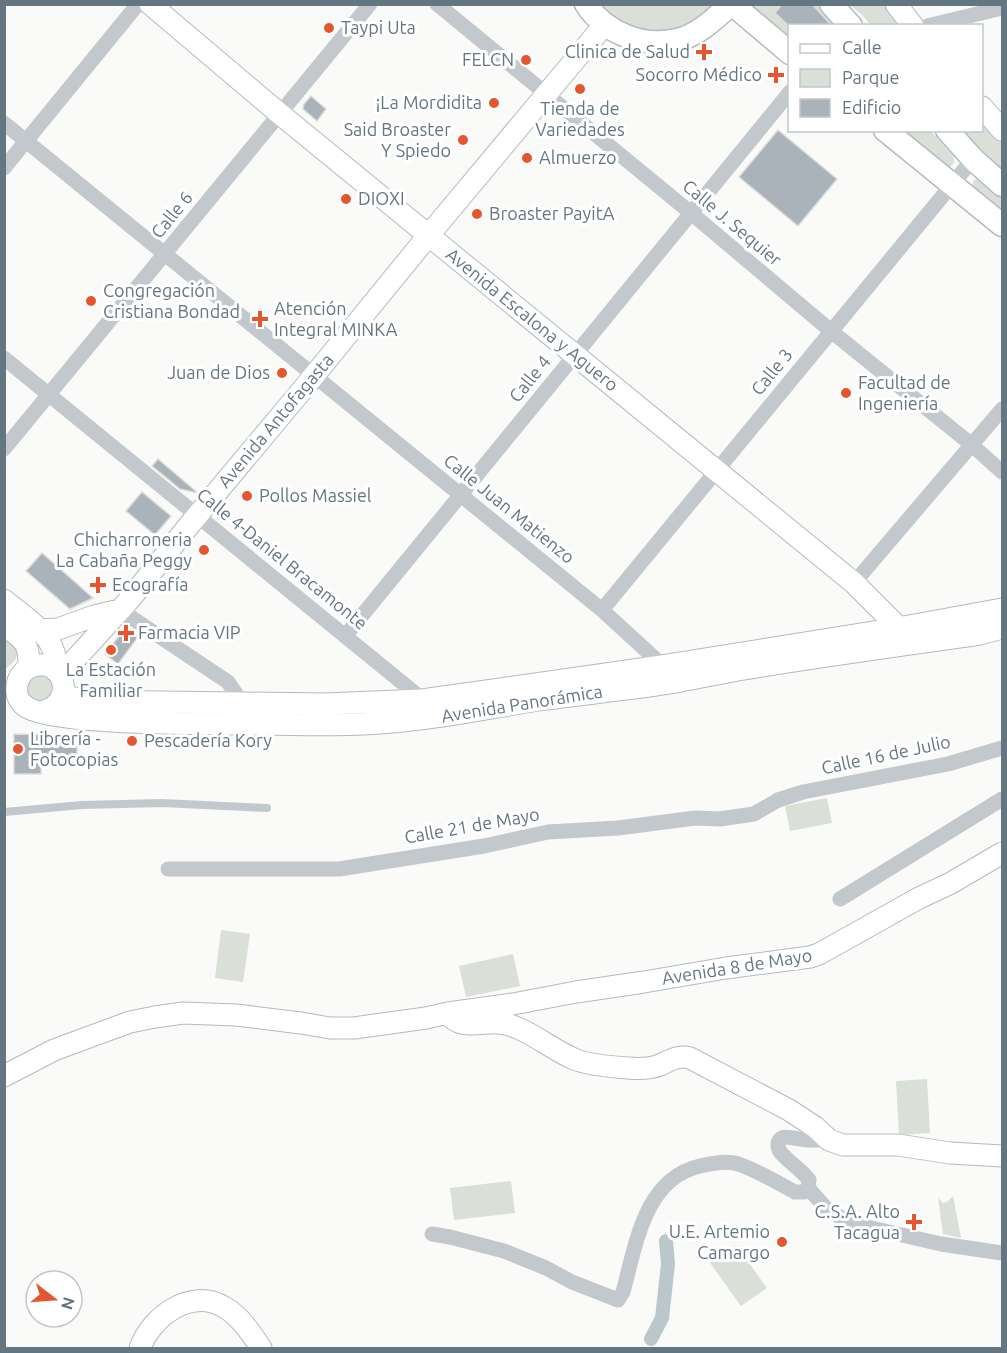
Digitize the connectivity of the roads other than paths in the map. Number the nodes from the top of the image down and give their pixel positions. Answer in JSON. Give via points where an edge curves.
{"nodes":[{"id":1,"x":138,"y":4,"type":"edge"},
{"id":2,"x":150,"y":4,"type":"edge"},
{"id":3,"x":370,"y":4,"type":"edge"},
{"id":4,"x":437,"y":4,"type":"edge"},
{"id":5,"x":586,"y":4,"type":"edge"},
{"id":6,"x":732,"y":4,"type":"edge"},
{"id":7,"x":831,"y":4,"type":"edge"},
{"id":8,"x":896,"y":4,"type":"edge"},
{"id":9,"x":1002,"y":8,"type":"edge"},
{"id":10,"x":962,"y":11,"type":"edge"},
{"id":11,"x":605,"y":24,"type":"junction"},
{"id":12,"x":849,"y":24,"type":"edge"},
{"id":13,"x":911,"y":24,"type":"edge"},
{"id":14,"x":932,"y":24,"type":"edge"},
{"id":15,"x":788,"y":52,"type":"edge"},
{"id":16,"x":788,"y":93,"type":"edge"},
{"id":17,"x":546,"y":94,"type":"junction"},
{"id":18,"x":983,"y":109,"type":"edge"},
{"id":19,"x":280,"y":114,"type":"junction"},
{"id":20,"x":4,"y":123,"type":"edge"},
{"id":21,"x":1002,"y":130,"type":"edge"},
{"id":22,"x":887,"y":132,"type":"edge"},
{"id":23,"x":949,"y":132,"type":"edge"},
{"id":24,"x":28,"y":141,"type":"junction"},
{"id":25,"x":973,"y":159,"type":"junction"},
{"id":26,"x":4,"y":168,"type":"edge"},
{"id":27,"x":952,"y":184,"type":"junction"},
{"id":28,"x":1002,"y":185,"type":"edge"},
{"id":29,"x":691,"y":213,"type":"junction"},
{"id":30,"x":1002,"y":225,"type":"edge"},
{"id":31,"x":428,"y":236,"type":"junction"},
{"id":32,"x":165,"y":254,"type":"junction"},
{"id":33,"x":831,"y":331,"type":"junction"},
{"id":34,"x":576,"y":355,"type":"junction"},
{"id":35,"x":4,"y":358,"type":"edge"},
{"id":36,"x":314,"y":375,"type":"junction"},
{"id":37,"x":50,"y":394,"type":"junction"},
{"id":38,"x":1002,"y":409,"type":"edge"},
{"id":39,"x":972,"y":445,"type":"junction"},
{"id":40,"x":4,"y":449,"type":"edge"},
{"id":41,"x":717,"y":470,"type":"junction"},
{"id":42,"x":1002,"y":472,"type":"edge"},
{"id":43,"x":461,"y":495,"type":"junction"},
{"id":44,"x":197,"y":516,"type":"junction"},
{"id":45,"x":854,"y":583,"type":"junction"},
{"id":46,"x":4,"y":600,"type":"edge"},
{"id":47,"x":1002,"y":609,"type":"edge"},
{"id":48,"x":120,"y":610,"type":"junction"},
{"id":49,"x":602,"y":610,"type":"junction"},
{"id":50,"x":4,"y":625,"type":"edge"},
{"id":51,"x":1002,"y":628,"type":"edge"},
{"id":52,"x":40,"y":630,"type":"junction"},
{"id":53,"x":346,"y":635,"type":"junction"},
{"id":54,"x":899,"y":637,"type":"junction"},
{"id":55,"x":665,"y":674,"type":"junction"},
{"id":56,"x":17,"y":679,"type":"edge"},
{"id":57,"x":60,"y":681,"type":"junction"},
{"id":58,"x":237,"y":703,"type":"junction"},
{"id":59,"x":23,"y":707,"type":"edge"},
{"id":60,"x":424,"y":709,"type":"junction"},
{"id":61,"x":296,"y":714,"type":"junction"},
{"id":62,"x":1002,"y":748,"type":"edge"},
{"id":63,"x":1002,"y":799,"type":"edge"},
{"id":64,"x":778,"y":800,"type":"joint"},
{"id":65,"x":267,"y":808,"type":"dead end"},
{"id":66,"x":4,"y":812,"type":"edge"},
{"id":67,"x":1002,"y":853,"type":"edge"},
{"id":68,"x":168,"y":868,"type":"dead end"},
{"id":69,"x":840,"y":899,"type":"dead end"},
{"id":70,"x":448,"y":1013,"type":"junction"},
{"id":71,"x":4,"y":1076,"type":"edge"},
{"id":72,"x":829,"y":1140,"type":"junction"},
{"id":73,"x":1002,"y":1156,"type":"edge"},
{"id":74,"x":808,"y":1188,"type":"junction"},
{"id":75,"x":432,"y":1234,"type":"dead end"},
{"id":76,"x":1002,"y":1253,"type":"edge"},
{"id":77,"x":140,"y":1348,"type":"edge"},
{"id":78,"x":261,"y":1348,"type":"edge"}],
"edges":[{"from":1,"to":24,"type":"street","via":[[103,55]]},
{"from":2,"to":19,"type":"street","name":"Avenida Escalona y Aguero"},
{"from":3,"to":19,"type":"street","name":"Calle 6"},
{"from":4,"to":17,"type":"street","name":"Calle J. Sequier"},
{"from":5,"to":11,"type":"main road"},
{"from":6,"to":11,"type":"main road","via":[[699,30],[678,40],[655,43],[620,34]]},
{"from":6,"to":15,"type":"main road"},
{"from":7,"to":12,"type":"main road"},
{"from":8,"to":13,"type":"street"},
{"from":9,"to":10,"type":"street"},
{"from":10,"to":14,"type":"street"},
{"from":11,"to":17,"type":"street","name":"Avenida Antofagasta"},
{"from":16,"to":29,"type":"street","name":"Calle 4"},
{"from":17,"to":29,"type":"street","name":"Calle J. Sequier"},
{"from":17,"to":31,"type":"street","name":"Avenida Antofagasta"},
{"from":18,"to":21,"type":"street"},
{"from":19,"to":31,"type":"street","name":"Avenida Escalona y Aguero"},
{"from":19,"to":32,"type":"street","name":"Calle 6"},
{"from":20,"to":24,"type":"street","name":"Calle Juan Matienzo"},
{"from":22,"to":27,"type":"main road"},
{"from":23,"to":25,"type":"main road"},
{"from":24,"to":26,"type":"street"},
{"from":24,"to":32,"type":"street","name":"Calle Juan Matienzo"},
{"from":25,"to":27,"type":"street","name":"Calle 3"},
{"from":25,"to":28,"type":"main road"},
{"from":27,"to":30,"type":"main road"},
{"from":27,"to":33,"type":"street","name":"Calle 3"},
{"from":29,"to":33,"type":"street","name":"Calle J. Sequier"},
{"from":29,"to":34,"type":"street","name":"Calle 4"},
{"from":31,"to":34,"type":"street","name":"Avenida Escalona y Aguero"},
{"from":31,"to":36,"type":"street","name":"Avenida Antofagasta"},
{"from":32,"to":36,"type":"street","name":"Calle Juan Matienzo"},
{"from":32,"to":37,"type":"street","name":"Calle 6"},
{"from":33,"to":39,"type":"street","name":"Calle J. Sequier"},
{"from":33,"to":41,"type":"street","name":"Calle 3"},
{"from":34,"to":41,"type":"street","name":"Avenida Escalona y Aguero"},
{"from":34,"to":43,"type":"street","name":"Calle 4"},
{"from":35,"to":37,"type":"street","name":"Calle 4-Daniel Bracamonte"},
{"from":36,"to":43,"type":"street","name":"Calle Juan Matienzo"},
{"from":36,"to":44,"type":"street","name":"Avenida Antofagasta"},
{"from":37,"to":40,"type":"street","name":"Calle 6"},
{"from":37,"to":44,"type":"street","name":"Calle 4-Daniel Bracamonte"},
{"from":38,"to":39,"type":"street"},
{"from":39,"to":42,"type":"street","name":"Calle J. Sequier"},
{"from":39,"to":45,"type":"street"},
{"from":41,"to":45,"type":"street","name":"Avenida Escalona y Aguero"},
{"from":41,"to":49,"type":"street","name":"Calle 3"},
{"from":43,"to":49,"type":"street","name":"Calle Juan Matienzo"},
{"from":43,"to":53,"type":"street","name":"Calle 4"},
{"from":44,"to":48,"type":"street","name":"Avenida Antofagasta"},
{"from":44,"to":53,"type":"street","name":"Calle 4-Daniel Bracamonte"},
{"from":45,"to":54,"type":"street","name":"Avenida Escalona y Aguero"},
{"from":46,"to":52,"type":"street"},
{"from":47,"to":54,"type":"street","name":"Avenida Panorámica"},
{"from":48,"to":52,"type":"street","via":[[58,629]]},
{"from":48,"to":57,"type":"street","name":"Avenida Antofagasta"},
{"from":48,"to":58,"type":"street","via":[[228,682],[236,693]]},
{"from":49,"to":55,"type":"street","name":"Calle Juan Matienzo"},
{"from":50,"to":56,"type":"street","via":[[29,649]]},
{"from":51,"to":54,"type":"street","name":"Avenida Panorámica","via":[[980,633]]},
{"from":52,"to":57,"type":"street","via":[[54,652]]},
{"from":53,"to":60,"type":"street","name":"Calle 4-Daniel Bracamonte"},
{"from":54,"to":55,"type":"street","name":"Avenida Panorámica"},
{"from":55,"to":60,"type":"street","name":"Avenida Panorámica"},
{"from":56,"to":57,"type":"street","via":[[36,664],[44,664],[51,667]]},
{"from":56,"to":59,"type":"street"},
{"from":57,"to":58,"type":"street","name":"Avenida Panorámica","via":[[81,701]]},
{"from":57,"to":59,"type":"street","via":[[59,702],[53,707],[46,711]]},
{"from":58,"to":61,"type":"street","name":"Avenida Panorámica"},
{"from":59,"to":61,"type":"street","name":"Avenida Panorámica","via":[[76,718],[154,723]]},
{"from":60,"to":61,"type":"street","name":"Avenida Panorámica","via":[[402,722],[333,725]]},
{"from":62,"to":64,"type":"street","name":"Calle 16 de Julio","via":[[948,764]]},
{"from":63,"to":69,"type":"street"},
{"from":64,"to":68,"type":"street","name":"Calle 21 de Mayo","via":[[754,814],[548,832],[339,869]]},
{"from":65,"to":66,"type":"lane","via":[[162,803]]},
{"from":67,"to":70,"type":"street","name":"Avenida 8 de Mayo","via":[[810,957]]},
{"from":70,"to":71,"type":"street","name":"Avenida 8 de Mayo","via":[[354,1028],[330,1028],[236,1015],[183,1013],[129,1022],[54,1050]]},
{"from":70,"to":72,"type":"street","via":[[462,1023],[515,1027],[576,1060],[592,1063],[644,1069],[676,1058],[690,1058],[789,1110]]},
{"from":72,"to":73,"type":"street","via":[[843,1145],[898,1145]]},
{"from":72,"to":74,"type":"street","via":[[779,1140],[780,1152],[809,1180]]},
{"from":74,"to":75,"type":"street","via":[[795,1192],[741,1165],[725,1162],[694,1167],[678,1175],[666,1184],[645,1216],[618,1300],[504,1251]]},
{"from":74,"to":76,"type":"street","via":[[826,1208],[862,1226]]},
{"from":77,"to":78,"type":"street","via":[[163,1315],[193,1300],[223,1305],[236,1315]]}]}
